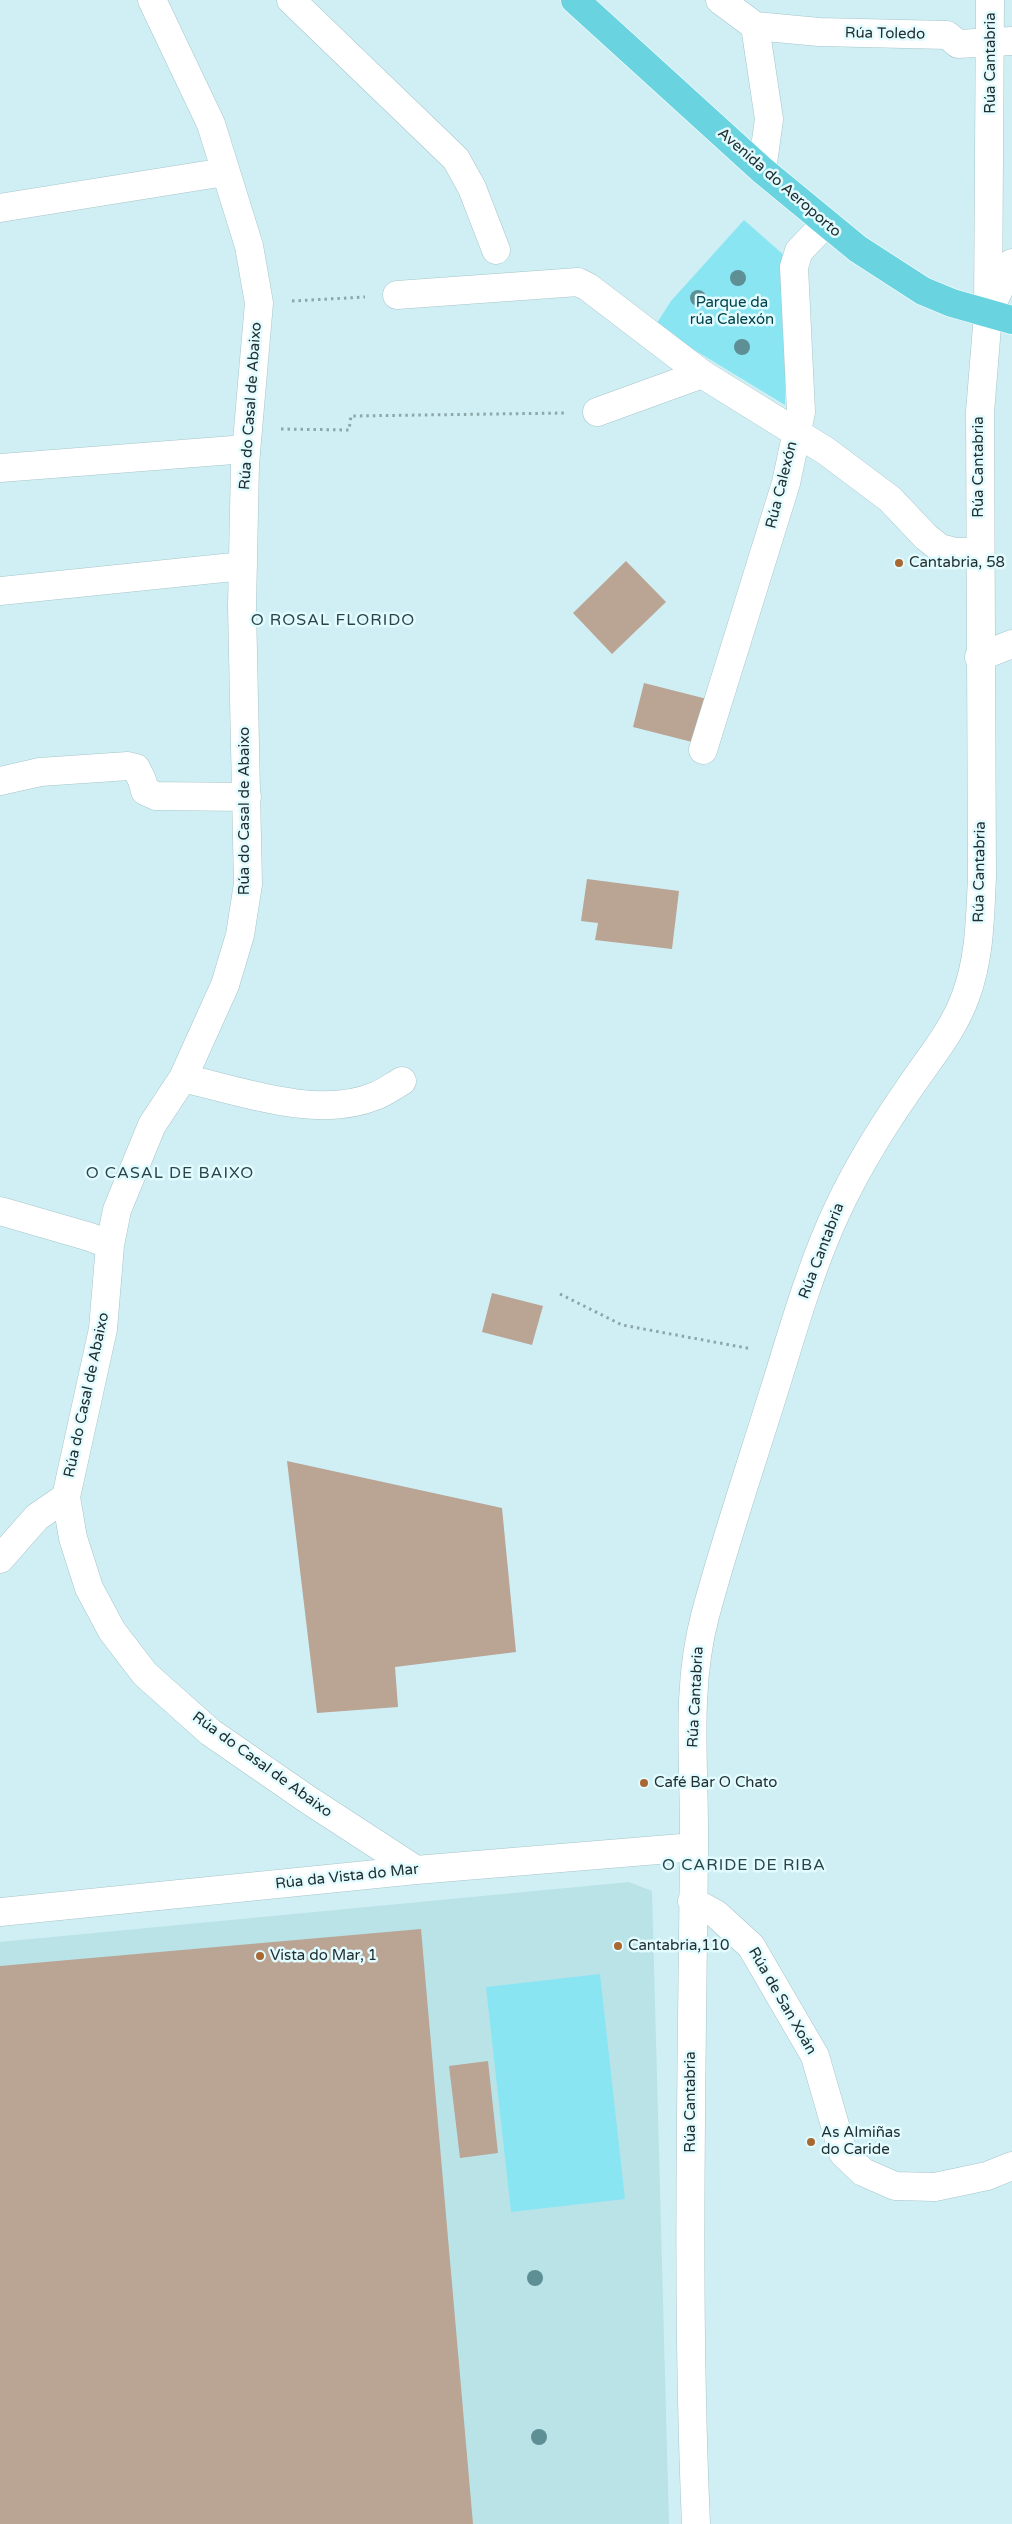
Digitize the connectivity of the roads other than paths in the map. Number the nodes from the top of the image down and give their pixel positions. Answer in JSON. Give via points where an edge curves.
{"nodes":[{"id":1,"x":152,"y":0,"type":"edge"},
{"id":2,"x":291,"y":0,"type":"edge"},
{"id":3,"x":575,"y":0,"type":"edge"},
{"id":4,"x":720,"y":0,"type":"edge"},
{"id":5,"x":990,"y":0,"type":"edge"},
{"id":6,"x":755,"y":26,"type":"junction"},
{"id":7,"x":1002,"y":41,"type":"edge"},
{"id":8,"x":1012,"y":59,"type":"edge"},
{"id":9,"x":762,"y":170,"type":"junction"},
{"id":10,"x":225,"y":172,"type":"junction"},
{"id":11,"x":0,"y":208,"type":"edge"},
{"id":12,"x":826,"y":223,"type":"junction"},
{"id":13,"x":496,"y":250,"type":"dead end"},
{"id":14,"x":1012,"y":263,"type":"edge"},
{"id":15,"x":398,"y":295,"type":"road end"},
{"id":16,"x":1000,"y":317,"type":"edge"},
{"id":17,"x":702,"y":374,"type":"junction"},
{"id":18,"x":597,"y":412,"type":"road end"},
{"id":19,"x":796,"y":431,"type":"junction"},
{"id":20,"x":247,"y":439,"type":"junction"},
{"id":21,"x":0,"y":468,"type":"edge"},
{"id":22,"x":979,"y":552,"type":"junction"},
{"id":23,"x":243,"y":566,"type":"junction"},
{"id":24,"x":0,"y":591,"type":"edge"},
{"id":25,"x":1012,"y":644,"type":"edge"},
{"id":26,"x":979,"y":657,"type":"junction"},
{"id":27,"x":703,"y":750,"type":"dead end"},
{"id":28,"x":0,"y":781,"type":"edge"},
{"id":29,"x":247,"y":797,"type":"junction"},
{"id":30,"x":183,"y":1078,"type":"junction"},
{"id":31,"x":402,"y":1081,"type":"dead end"},
{"id":32,"x":0,"y":1211,"type":"edge"},
{"id":33,"x":110,"y":1245,"type":"junction"},
{"id":34,"x":66,"y":1497,"type":"junction"},
{"id":35,"x":0,"y":1560,"type":"edge"},
{"id":36,"x":694,"y":1847,"type":"junction"},
{"id":37,"x":416,"y":1870,"type":"junction"},
{"id":38,"x":692,"y":1902,"type":"junction"},
{"id":39,"x":0,"y":1912,"type":"edge"},
{"id":40,"x":1012,"y":2166,"type":"edge"},
{"id":41,"x":696,"y":2524,"type":"edge"}],
"edges":[{"from":1,"to":10,"type":"street","name":"Rúa do Casal de Abaixo","via":[[210,124]]},
{"from":2,"to":13,"type":"street","via":[[456,159],[472,188]]},
{"from":3,"to":9,"type":"main road","name":"Avenida do Aeroporto"},
{"from":4,"to":6,"type":"street"},
{"from":5,"to":7,"type":"street","name":"Rúa Cantabria"},
{"from":6,"to":7,"type":"street","name":"Rúa Toledo","via":[[819,32],[947,35],[958,44]]},
{"from":6,"to":9,"type":"street","via":[[769,120]]},
{"from":7,"to":8,"type":"street"},
{"from":7,"to":16,"type":"street","name":"Rúa Cantabria"},
{"from":9,"to":12,"type":"main road","name":"Avenida do Aeroporto"},
{"from":10,"to":11,"type":"street"},
{"from":10,"to":20,"type":"street","name":"Rúa do Casal de Abaixo","via":[[249,246],[259,303]]},
{"from":12,"to":16,"type":"main road","name":"Avenida do Aeroporto","via":[[871,258],[923,291]]},
{"from":12,"to":19,"type":"street","name":"Rúa Calexón","via":[[799,251],[794,267],[801,412]]},
{"from":14,"to":16,"type":"street"},
{"from":15,"to":17,"type":"street","via":[[578,282]]},
{"from":16,"to":22,"type":"street","name":"Rúa Cantabria","via":[[980,412]]},
{"from":17,"to":18,"type":"street"},
{"from":17,"to":19,"type":"street"},
{"from":19,"to":22,"type":"street","via":[[890,499],[940,548]]},
{"from":19,"to":27,"type":"street","name":"Rúa Calexón","via":[[786,483]]},
{"from":20,"to":21,"type":"street"},
{"from":20,"to":23,"type":"street","name":"Rúa do Casal de Abaixo"},
{"from":22,"to":26,"type":"street","name":"Rúa Cantabria"},
{"from":23,"to":24,"type":"street"},
{"from":23,"to":29,"type":"street","name":"Rúa do Casal de Abaixo"},
{"from":25,"to":26,"type":"street"},
{"from":26,"to":36,"type":"street","name":"Rúa Cantabria","via":[[982,877],[975,966],[965,999],[944,1038],[894,1110],[848,1186],[809,1278],[720,1564],[697,1649],[692,1716]]},
{"from":28,"to":29,"type":"street","via":[[40,772],[128,766],[136,768],[145,791],[156,796]]},
{"from":29,"to":30,"type":"street","name":"Rúa do Casal de Abaixo","via":[[248,884],[240,935],[225,985]]},
{"from":30,"to":31,"type":"street","via":[[308,1106],[340,1105],[374,1097]]},
{"from":30,"to":33,"type":"street","name":"Rúa do Casal de Abaixo","via":[[152,1125],[117,1210]]},
{"from":32,"to":33,"type":"street"},
{"from":33,"to":34,"type":"street","name":"Rúa do Casal de Abaixo","via":[[103,1329]]},
{"from":34,"to":35,"type":"street","via":[[37,1517]]},
{"from":34,"to":37,"type":"street","name":"Rúa do Casal de Abaixo","via":[[72,1538],[89,1588],[112,1631],[145,1674],[210,1732]]},
{"from":36,"to":37,"type":"street","name":"Rúa da Vista do Mar"},
{"from":36,"to":38,"type":"street","name":"Rúa Cantabria"},
{"from":37,"to":39,"type":"street","name":"Rúa da Vista do Mar"},
{"from":38,"to":40,"type":"street","name":"Rúa de San Xoán","via":[[716,1914],[751,1946],[815,2056],[843,2153],[863,2172],[895,2186],[935,2188],[987,2176]]},
{"from":38,"to":41,"type":"street","name":"Rúa Cantabria","via":[[692,2314]]}]}
